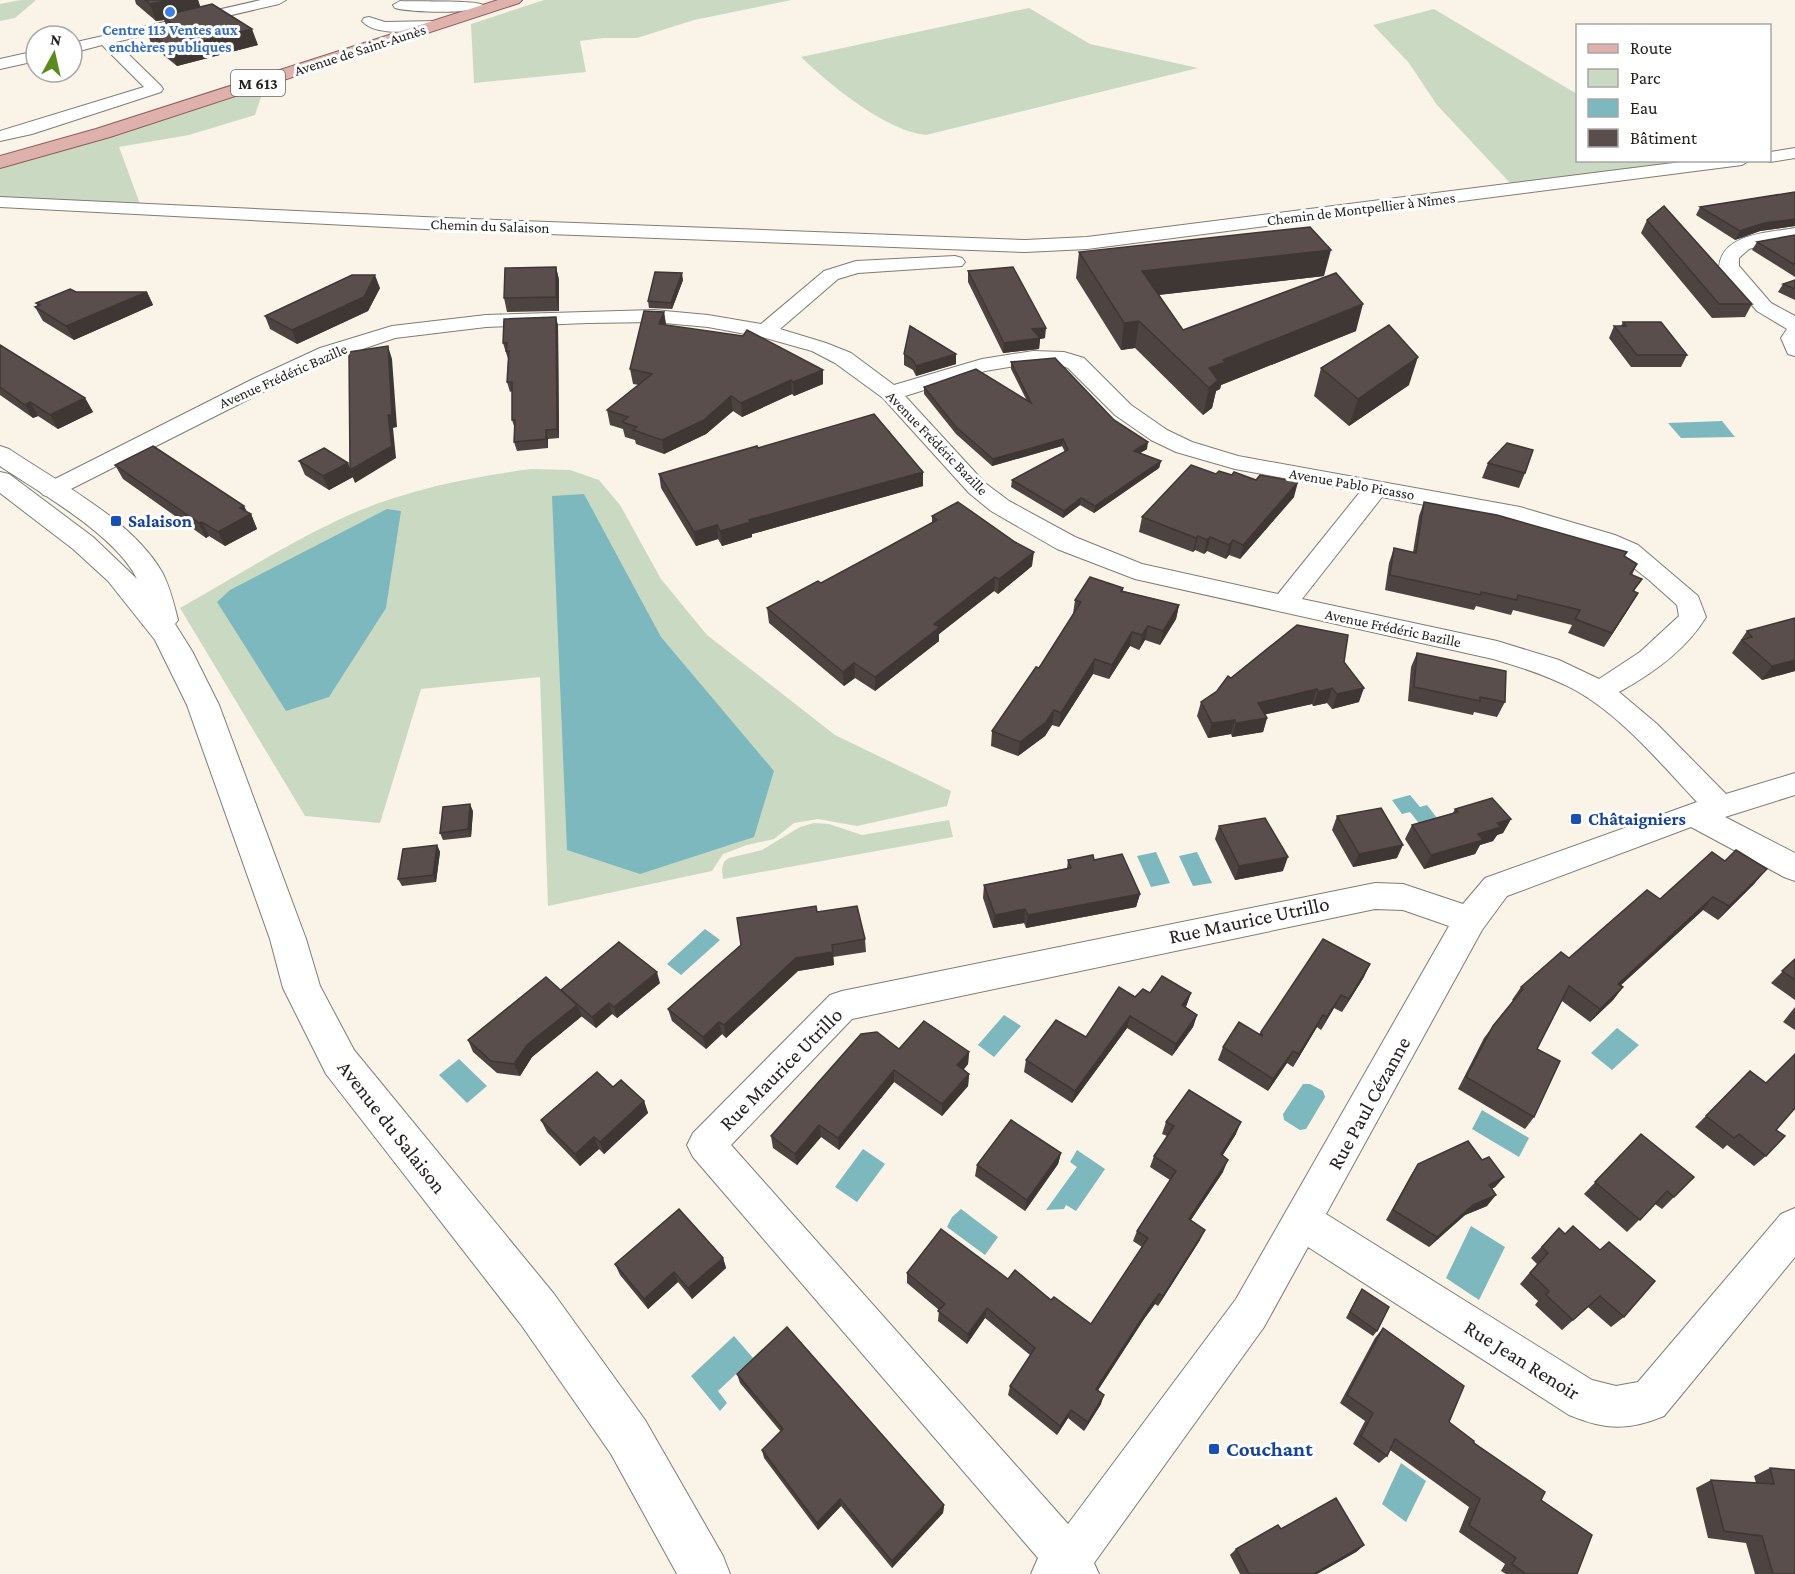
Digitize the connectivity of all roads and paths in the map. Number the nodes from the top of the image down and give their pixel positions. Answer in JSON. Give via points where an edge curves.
{"nodes":[{"id":1,"x":279,"y":0,"type":"edge"},
{"id":2,"x":514,"y":0,"type":"edge"},
{"id":3,"x":398,"y":2,"type":"edge"},
{"id":4,"x":483,"y":2,"type":"edge"},
{"id":5,"x":409,"y":30,"type":"junction"},
{"id":6,"x":105,"y":40,"type":"junction"},
{"id":7,"x":364,"y":40,"type":"junction"},
{"id":8,"x":84,"y":45,"type":"edge"},
{"id":9,"x":24,"y":59,"type":"edge"},
{"id":10,"x":0,"y":64,"type":"edge"},
{"id":11,"x":0,"y":136,"type":"edge"},
{"id":12,"x":0,"y":154,"type":"edge"},
{"id":13,"x":0,"y":162,"type":"edge"},
{"id":14,"x":1726,"y":162,"type":"edge"},
{"id":15,"x":0,"y":202,"type":"edge"},
{"id":16,"x":1795,"y":234,"type":"edge"},
{"id":17,"x":980,"y":246,"type":"junction"},
{"id":18,"x":1795,"y":325,"type":"edge"},
{"id":19,"x":765,"y":331,"type":"junction"},
{"id":20,"x":1795,"y":333,"type":"edge"},
{"id":21,"x":1795,"y":350,"type":"edge"},
{"id":22,"x":891,"y":393,"type":"junction"},
{"id":23,"x":0,"y":454,"type":"edge"},
{"id":24,"x":0,"y":480,"type":"edge"},
{"id":25,"x":1375,"y":489,"type":"junction"},
{"id":26,"x":40,"y":496,"type":"junction"},
{"id":27,"x":1284,"y":604,"type":"junction"},
{"id":28,"x":1599,"y":691,"type":"junction"},
{"id":29,"x":1795,"y":784,"type":"edge"},
{"id":30,"x":1707,"y":811,"type":"junction"},
{"id":31,"x":1795,"y":868,"type":"edge"},
{"id":32,"x":1470,"y":920,"type":"junction"},
{"id":33,"x":1304,"y":1221,"type":"junction"},
{"id":34,"x":1795,"y":1227,"type":"edge"},
{"id":35,"x":1066,"y":1569,"type":"edge"},
{"id":36,"x":705,"y":1574,"type":"edge"}],
"edges":[{"from":1,"to":6,"type":"street"},
{"from":2,"to":5,"type":"main road","name":"Avenue de Saint-Aunès","number":"M 613"},
{"from":3,"to":4,"type":"street","via":[[427,7]]},
{"from":3,"to":5,"type":"street"},
{"from":4,"to":5,"type":"main road","name":"Avenue de Saint-Aunès","number":"M 613"},
{"from":5,"to":7,"type":"main road","name":"Avenue de Saint-Aunès","number":"M 613"},
{"from":5,"to":7,"type":"street","via":[[384,26],[370,14]]},
{"from":5,"to":13,"type":"main road","name":"Avenue de Saint-Aunès","number":"M 613","via":[[103,133]]},
{"from":6,"to":8,"type":"street"},
{"from":6,"to":11,"type":"street","via":[[155,89]]},
{"from":7,"to":12,"type":"main road","name":"Avenue de Saint-Aunès","number":"M 613","via":[[36,146]]},
{"from":9,"to":10,"type":"street"},
{"from":14,"to":17,"type":"street","name":"Chemin de Montpellier à Nîmes","via":[[1087,243]]},
{"from":15,"to":17,"type":"street","name":"Chemin du Salaison"},
{"from":16,"to":18,"type":"street","via":[[1744,244],[1732,250],[1728,260],[1729,267],[1764,307]]},
{"from":17,"to":19,"type":"street","via":[[955,262],[856,267],[831,275]]},
{"from":19,"to":22,"type":"street","name":"Avenue Frédéric Bazille","via":[[843,358]]},
{"from":19,"to":26,"type":"street","name":"Avenue Frédéric Bazille","via":[[654,316],[486,321],[392,332],[328,353],[263,383]]},
{"from":20,"to":21,"type":"street","via":[[1791,338]]},
{"from":22,"to":25,"type":"street","name":"Avenue Pablo Picasso","via":[[982,365],[1056,357],[1076,363],[1124,410],[1184,447],[1235,462]]},
{"from":22,"to":27,"type":"street","name":"Avenue Frédéric Bazille","via":[[977,488],[1050,536],[1135,571]]},
{"from":23,"to":26,"type":"street","name":"Avenue du Salaison"},
{"from":24,"to":26,"type":"street","name":"Avenue du Salaison"},
{"from":25,"to":27,"type":"street"},
{"from":25,"to":28,"type":"street","name":"Avenue Pablo Picasso","via":[[1520,515],[1606,541],[1629,551],[1689,602],[1693,617],[1682,632]]},
{"from":26,"to":36,"type":"street","name":"Avenue du Salaison","via":[[118,575],[177,651],[203,705],[302,988],[340,1062],[538,1310],[628,1437]]},
{"from":27,"to":28,"type":"street","name":"Avenue Frédéric Bazille","via":[[1497,650],[1546,666]]},
{"from":28,"to":30,"type":"street","name":"Avenue Frédéric Bazille","via":[[1653,739]]},
{"from":29,"to":30,"type":"street","name":"Rue Paul Cézanne"},
{"from":30,"to":31,"type":"street"},
{"from":30,"to":32,"type":"street","name":"Rue Paul Cézanne","via":[[1496,887]]},
{"from":32,"to":33,"type":"street","name":"Rue Paul Cézanne"},
{"from":32,"to":35,"type":"street","name":"Rue Maurice Utrillo","via":[[1403,897],[1375,896],[842,1006],[706,1145]]},
{"from":33,"to":34,"type":"street","name":"Rue Jean Renoir","via":[[1584,1400],[1616,1407],[1649,1401]]},
{"from":33,"to":35,"type":"street","name":"Rue Paul Cézanne","via":[[1250,1313]]}]}
